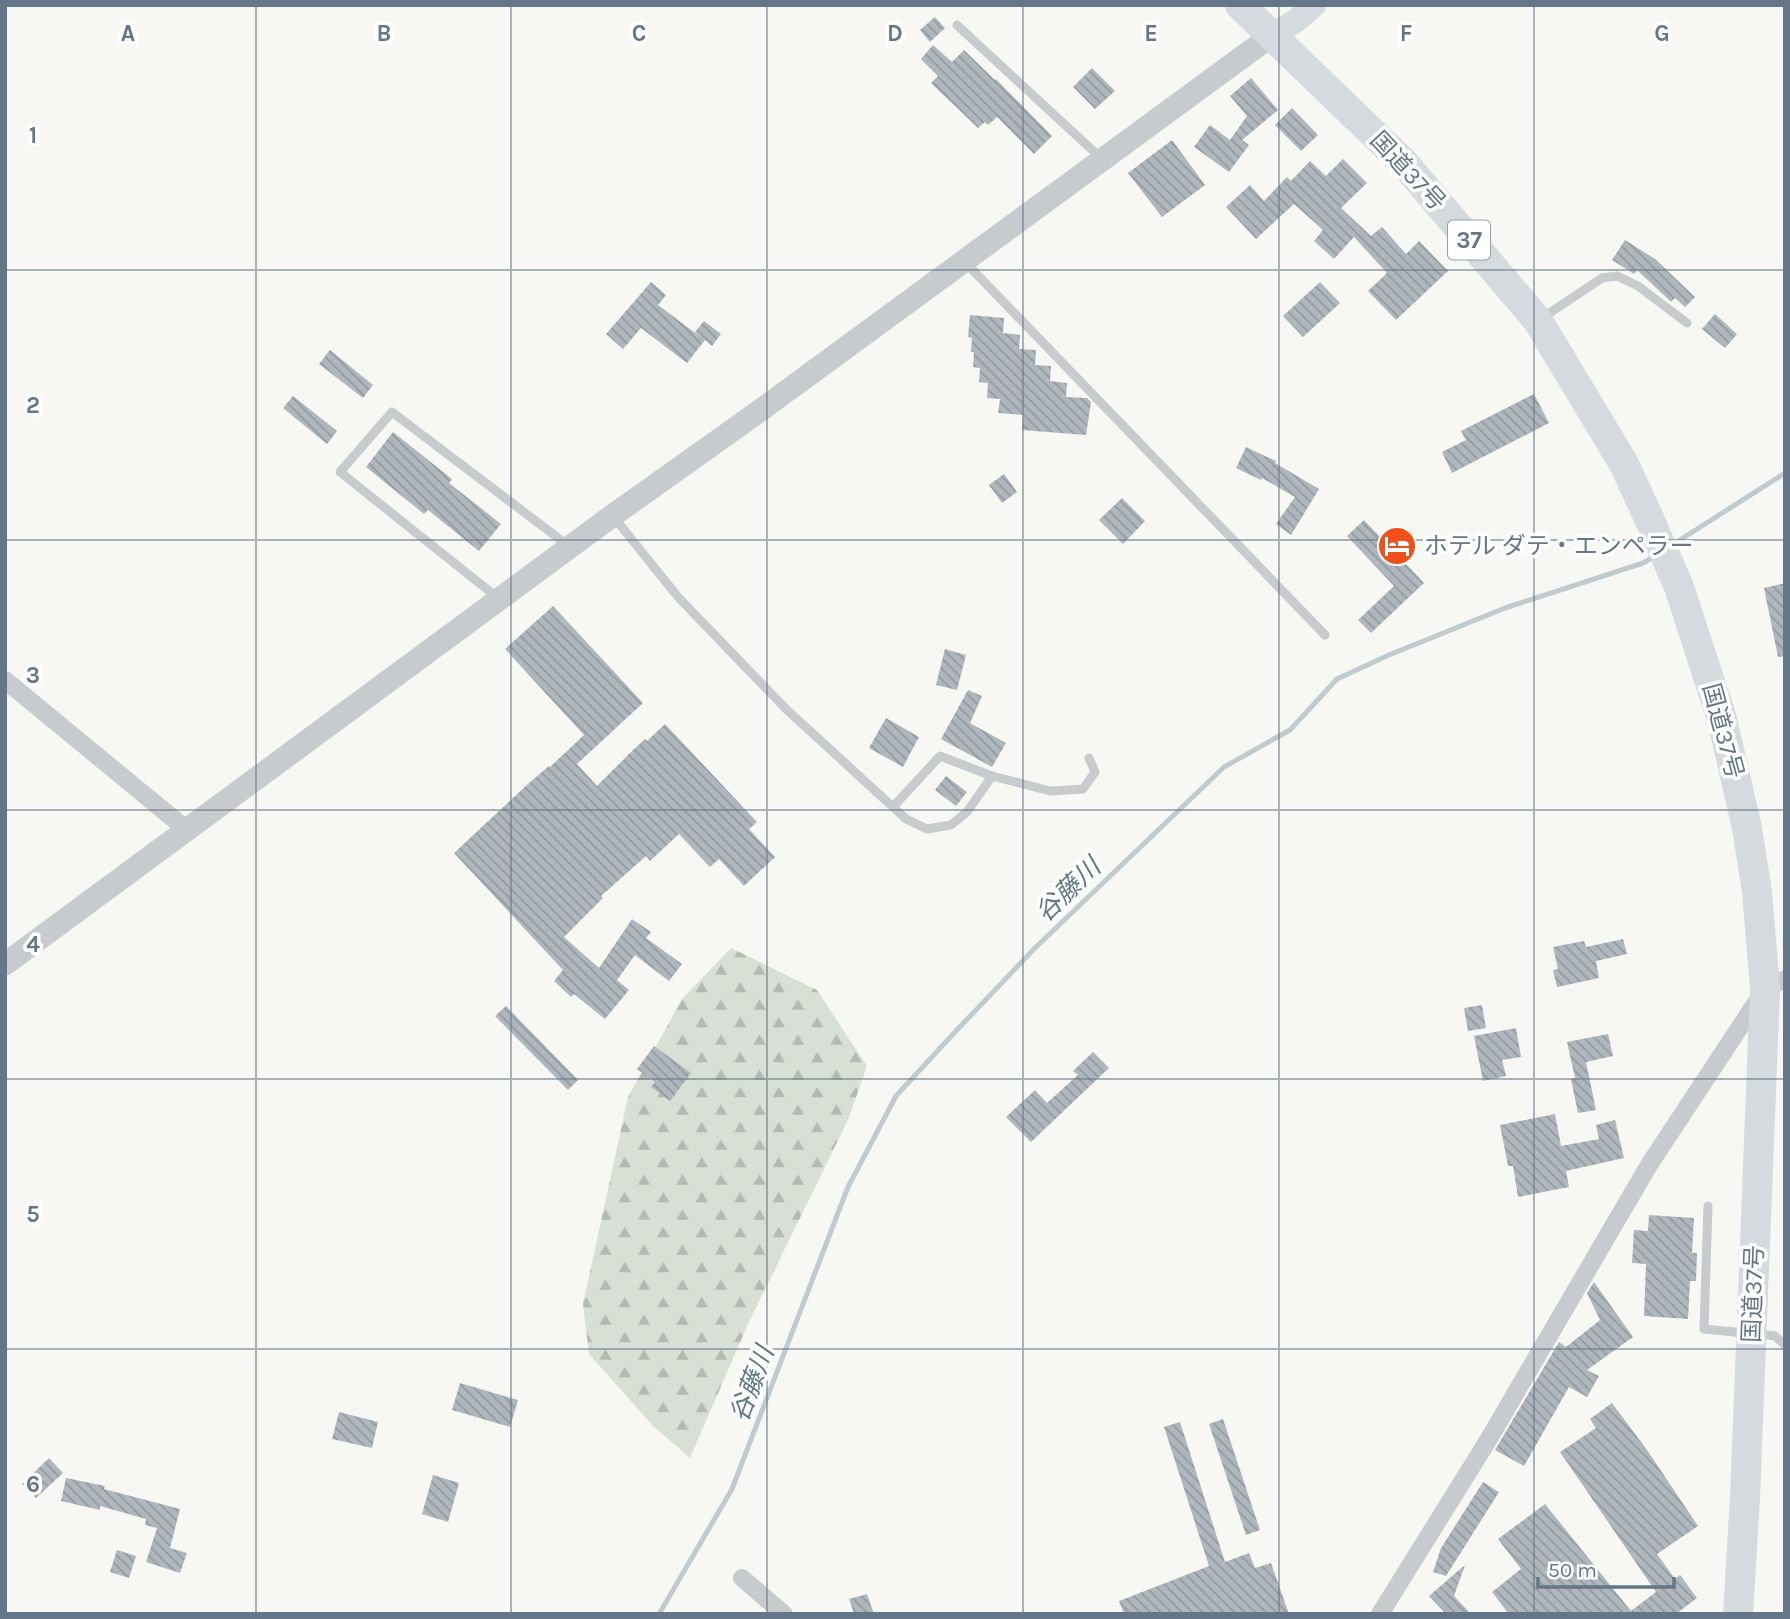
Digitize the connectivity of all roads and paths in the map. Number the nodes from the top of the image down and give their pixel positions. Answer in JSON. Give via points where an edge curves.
{"nodes":[{"id":1,"x":1240,"y":5,"type":"edge"},
{"id":2,"x":1314,"y":5,"type":"edge"},
{"id":3,"x":957,"y":25,"type":"dead end"},
{"id":4,"x":1271,"y":36,"type":"junction"},
{"id":5,"x":1102,"y":159,"type":"junction"},
{"id":6,"x":964,"y":260,"type":"junction"},
{"id":7,"x":1538,"y":321,"type":"junction"},
{"id":8,"x":1687,"y":323,"type":"dead end"},
{"id":9,"x":612,"y":516,"type":"junction"},
{"id":10,"x":570,"y":547,"type":"junction"},
{"id":11,"x":499,"y":600,"type":"junction"},
{"id":12,"x":1325,"y":635,"type":"dead end"},
{"id":13,"x":5,"y":680,"type":"edge"},
{"id":14,"x":1090,"y":758,"type":"dead end"},
{"id":15,"x":992,"y":776,"type":"junction"},
{"id":16,"x":893,"y":807,"type":"junction"},
{"id":17,"x":186,"y":829,"type":"junction"},
{"id":18,"x":5,"y":964,"type":"edge"},
{"id":19,"x":1775,"y":984,"type":"edge"},
{"id":20,"x":1709,"y":1206,"type":"dead end"},
{"id":21,"x":1751,"y":1334,"type":"junction"},
{"id":22,"x":1785,"y":1345,"type":"edge"},
{"id":23,"x":742,"y":1578,"type":"dead end"},
{"id":24,"x":784,"y":1614,"type":"edge"},
{"id":25,"x":1380,"y":1614,"type":"edge"},
{"id":26,"x":1738,"y":1614,"type":"edge"}],
"edges":[{"from":1,"to":4,"type":"highway","name":"国道37号","number":"37"},
{"from":2,"to":4,"type":"main road"},
{"from":3,"to":5,"type":"lane"},
{"from":4,"to":5,"type":"street"},
{"from":4,"to":7,"type":"highway","name":"国道37号","number":"37","via":[[1404,163]]},
{"from":5,"to":6,"type":"street"},
{"from":6,"to":9,"type":"street"},
{"from":6,"to":12,"type":"lane"},
{"from":7,"to":8,"type":"lane","via":[[1602,278],[1617,276]]},
{"from":7,"to":19,"type":"highway","name":"国道37号","number":"37","via":[[1624,464],[1679,587],[1722,719]]},
{"from":9,"to":10,"type":"street"},
{"from":9,"to":16,"type":"lane","via":[[678,597],[777,700]]},
{"from":10,"to":11,"type":"street"},
{"from":10,"to":11,"type":"lane","via":[[392,412],[340,472]]},
{"from":11,"to":17,"type":"street"},
{"from":13,"to":17,"type":"street"},
{"from":14,"to":15,"type":"lane","via":[[1095,772],[1083,789],[1050,791]]},
{"from":15,"to":16,"type":"lane","via":[[940,756]]},
{"from":15,"to":16,"type":"lane","via":[[967,812],[951,825],[928,829]]},
{"from":17,"to":18,"type":"street"},
{"from":19,"to":21,"type":"highway","name":"国道37号","number":"37"},
{"from":19,"to":25,"type":"street","via":[[1649,1165]]},
{"from":20,"to":21,"type":"lane","via":[[1704,1329]]},
{"from":21,"to":22,"type":"lane","via":[[1775,1336]]},
{"from":21,"to":26,"type":"highway","name":"国道37号","number":"37"},
{"from":23,"to":24,"type":"street"}]}
